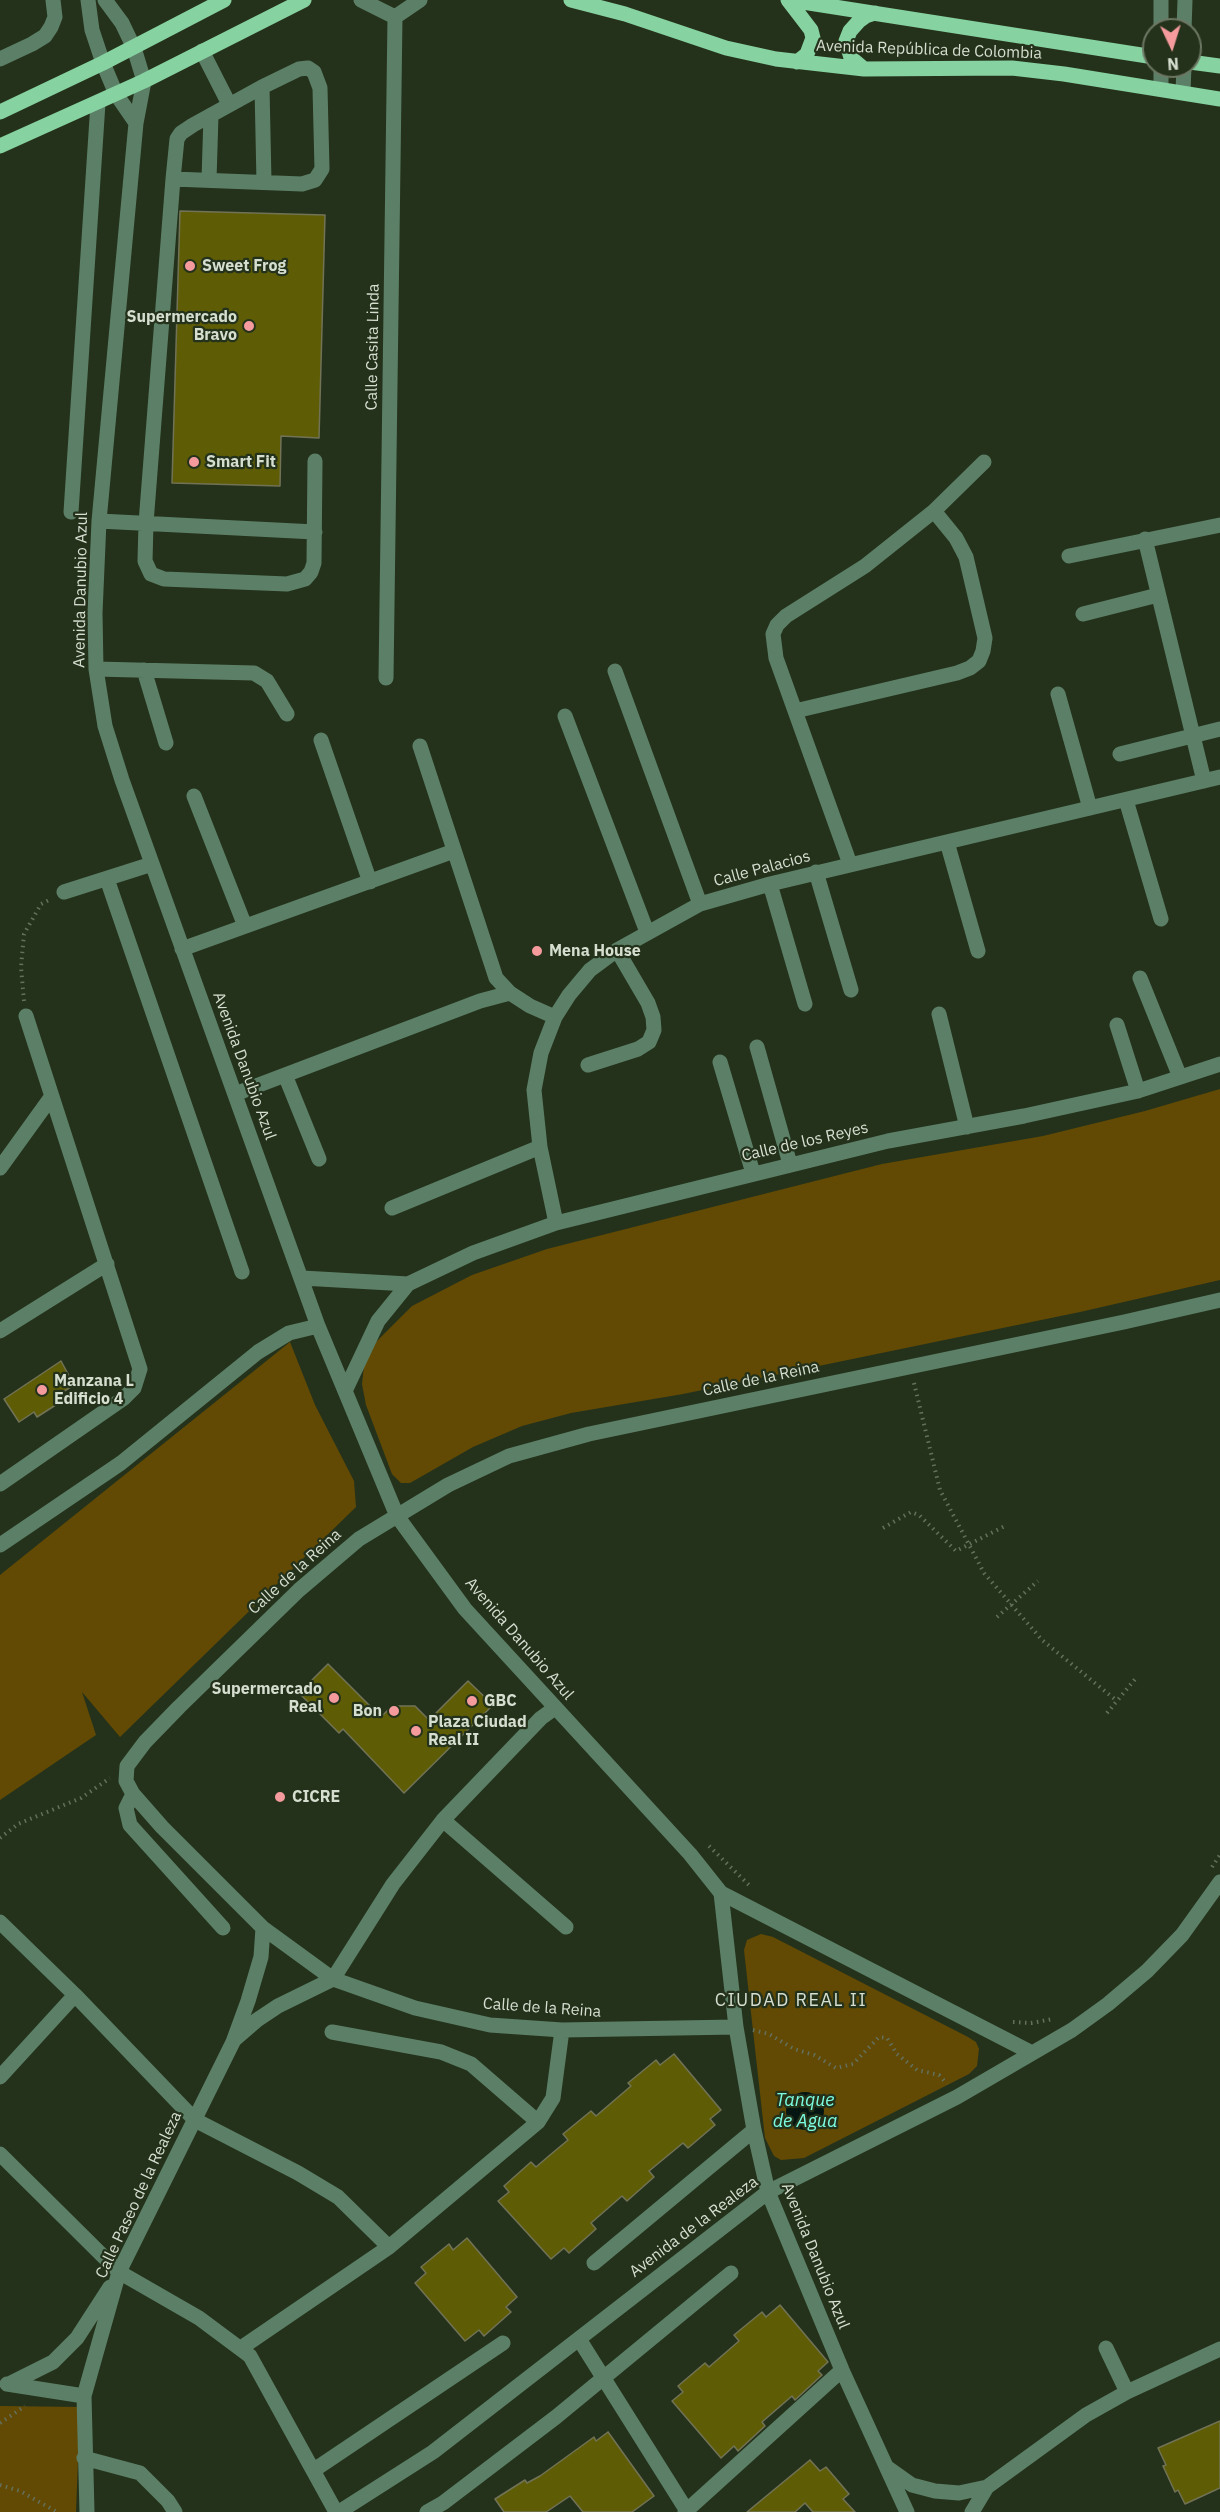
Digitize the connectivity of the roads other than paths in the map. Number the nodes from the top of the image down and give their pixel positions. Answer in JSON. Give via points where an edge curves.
{"nodes":[{"id":1,"x":53,"y":0,"type":"edge"},
{"id":2,"x":88,"y":0,"type":"edge"},
{"id":3,"x":105,"y":0,"type":"edge"},
{"id":4,"x":224,"y":0,"type":"edge"},
{"id":5,"x":304,"y":0,"type":"edge"},
{"id":6,"x":361,"y":0,"type":"edge"},
{"id":7,"x":420,"y":0,"type":"edge"},
{"id":8,"x":571,"y":0,"type":"edge"},
{"id":9,"x":789,"y":0,"type":"edge"},
{"id":10,"x":1161,"y":0,"type":"edge"},
{"id":11,"x":1185,"y":0,"type":"edge"},
{"id":12,"x":875,"y":13,"type":"junction"},
{"id":13,"x":395,"y":16,"type":"junction"},
{"id":14,"x":1161,"y":18,"type":"edge"},
{"id":15,"x":1184,"y":18,"type":"edge"},
{"id":16,"x":134,"y":48,"type":"junction"},
{"id":17,"x":202,"y":51,"type":"junction"},
{"id":18,"x":1142,"y":55,"type":"edge"},
{"id":19,"x":0,"y":59,"type":"edge"},
{"id":20,"x":104,"y":63,"type":"junction"},
{"id":21,"x":797,"y":63,"type":"junction"},
{"id":22,"x":1202,"y":64,"type":"edge"},
{"id":23,"x":1220,"y":66,"type":"edge"},
{"id":24,"x":864,"y":69,"type":"junction"},
{"id":25,"x":1161,"y":78,"type":"edge"},
{"id":26,"x":1184,"y":78,"type":"edge"},
{"id":27,"x":144,"y":81,"type":"junction"},
{"id":28,"x":262,"y":87,"type":"junction"},
{"id":29,"x":1161,"y":89,"type":"junction"},
{"id":30,"x":1183,"y":92,"type":"junction"},
{"id":31,"x":116,"y":94,"type":"junction"},
{"id":32,"x":1220,"y":99,"type":"edge"},
{"id":33,"x":98,"y":103,"type":"junction"},
{"id":34,"x":229,"y":104,"type":"junction"},
{"id":35,"x":0,"y":112,"type":"edge"},
{"id":36,"x":211,"y":115,"type":"junction"},
{"id":37,"x":135,"y":123,"type":"junction"},
{"id":38,"x":0,"y":146,"type":"edge"},
{"id":39,"x":173,"y":178,"type":"junction"},
{"id":40,"x":209,"y":180,"type":"junction"},
{"id":41,"x":264,"y":182,"type":"junction"},
{"id":42,"x":315,"y":460,"type":"dead end"},
{"id":43,"x":984,"y":462,"type":"dead end"},
{"id":44,"x":934,"y":511,"type":"junction"},
{"id":45,"x":71,"y":512,"type":"dead end"},
{"id":46,"x":99,"y":521,"type":"junction"},
{"id":47,"x":146,"y":523,"type":"junction"},
{"id":48,"x":1220,"y":525,"type":"edge"},
{"id":49,"x":315,"y":532,"type":"junction"},
{"id":50,"x":1145,"y":539,"type":"junction"},
{"id":51,"x":1069,"y":556,"type":"dead end"},
{"id":52,"x":1158,"y":595,"type":"junction"},
{"id":53,"x":1083,"y":614,"type":"dead end"},
{"id":54,"x":96,"y":669,"type":"junction"},
{"id":55,"x":144,"y":670,"type":"junction"},
{"id":56,"x":615,"y":671,"type":"dead end"},
{"id":57,"x":386,"y":678,"type":"dead end"},
{"id":58,"x":1058,"y":694,"type":"dead end"},
{"id":59,"x":795,"y":711,"type":"junction"},
{"id":60,"x":287,"y":714,"type":"dead end"},
{"id":61,"x":565,"y":716,"type":"dead end"},
{"id":62,"x":1220,"y":729,"type":"edge"},
{"id":63,"x":1193,"y":735,"type":"junction"},
{"id":64,"x":321,"y":740,"type":"dead end"},
{"id":65,"x":166,"y":743,"type":"dead end"},
{"id":66,"x":420,"y":746,"type":"dead end"},
{"id":67,"x":1120,"y":754,"type":"dead end"},
{"id":68,"x":1220,"y":777,"type":"edge"},
{"id":69,"x":1204,"y":781,"type":"junction"},
{"id":70,"x":194,"y":796,"type":"dead end"},
{"id":71,"x":1126,"y":800,"type":"junction"},
{"id":72,"x":1090,"y":808,"type":"junction"},
{"id":73,"x":947,"y":842,"type":"junction"},
{"id":74,"x":454,"y":851,"type":"junction"},
{"id":75,"x":152,"y":864,"type":"junction"},
{"id":76,"x":850,"y":864,"type":"junction"},
{"id":77,"x":816,"y":873,"type":"junction"},
{"id":78,"x":107,"y":879,"type":"junction"},
{"id":79,"x":370,"y":882,"type":"junction"},
{"id":80,"x":770,"y":884,"type":"junction"},
{"id":81,"x":64,"y":892,"type":"road end"},
{"id":82,"x":699,"y":904,"type":"junction"},
{"id":83,"x":1161,"y":919,"type":"dead end"},
{"id":84,"x":245,"y":926,"type":"junction"},
{"id":85,"x":647,"y":932,"type":"junction"},
{"id":86,"x":182,"y":949,"type":"junction"},
{"id":87,"x":617,"y":950,"type":"junction"},
{"id":88,"x":978,"y":951,"type":"dead end"},
{"id":89,"x":1140,"y":978,"type":"dead end"},
{"id":90,"x":852,"y":990,"type":"dead end"},
{"id":91,"x":510,"y":993,"type":"junction"},
{"id":92,"x":806,"y":1004,"type":"dead end"},
{"id":93,"x":939,"y":1014,"type":"dead end"},
{"id":94,"x":26,"y":1016,"type":"road end"},
{"id":95,"x":555,"y":1017,"type":"junction"},
{"id":96,"x":1117,"y":1025,"type":"dead end"},
{"id":97,"x":758,"y":1047,"type":"dead end"},
{"id":98,"x":720,"y":1062,"type":"dead end"},
{"id":99,"x":1220,"y":1064,"type":"edge"},
{"id":100,"x":588,"y":1065,"type":"dead end"},
{"id":101,"x":285,"y":1075,"type":"junction"},
{"id":102,"x":1180,"y":1077,"type":"junction"},
{"id":103,"x":1138,"y":1091,"type":"junction"},
{"id":104,"x":235,"y":1094,"type":"junction"},
{"id":105,"x":52,"y":1096,"type":"junction"},
{"id":106,"x":967,"y":1127,"type":"junction"},
{"id":107,"x":540,"y":1147,"type":"junction"},
{"id":108,"x":319,"y":1159,"type":"dead end"},
{"id":109,"x":790,"y":1164,"type":"junction"},
{"id":110,"x":0,"y":1168,"type":"edge"},
{"id":111,"x":753,"y":1173,"type":"junction"},
{"id":112,"x":392,"y":1208,"type":"dead end"},
{"id":113,"x":556,"y":1223,"type":"junction"},
{"id":114,"x":107,"y":1264,"type":"junction"},
{"id":115,"x":242,"y":1272,"type":"dead end"},
{"id":116,"x":302,"y":1278,"type":"junction"},
{"id":117,"x":408,"y":1284,"type":"junction"},
{"id":118,"x":1220,"y":1300,"type":"edge"},
{"id":119,"x":318,"y":1326,"type":"junction"},
{"id":120,"x":0,"y":1331,"type":"edge"},
{"id":121,"x":345,"y":1391,"type":"junction"},
{"id":122,"x":0,"y":1484,"type":"edge"},
{"id":123,"x":397,"y":1516,"type":"junction"},
{"id":124,"x":0,"y":1545,"type":"edge"},
{"id":125,"x":555,"y":1708,"type":"junction"},
{"id":126,"x":133,"y":1794,"type":"junction"},
{"id":127,"x":443,"y":1820,"type":"junction"},
{"id":128,"x":1213,"y":1879,"type":"edge"},
{"id":129,"x":721,"y":1893,"type":"junction"},
{"id":130,"x":0,"y":1922,"type":"edge"},
{"id":131,"x":566,"y":1927,"type":"dead end"},
{"id":132,"x":223,"y":1928,"type":"dead end"},
{"id":133,"x":263,"y":1928,"type":"junction"},
{"id":134,"x":333,"y":1979,"type":"junction"},
{"id":135,"x":75,"y":1995,"type":"junction"},
{"id":136,"x":736,"y":2027,"type":"junction"},
{"id":137,"x":562,"y":2030,"type":"junction"},
{"id":138,"x":332,"y":2032,"type":"dead end"},
{"id":139,"x":233,"y":2042,"type":"junction"},
{"id":140,"x":1032,"y":2053,"type":"junction"},
{"id":141,"x":0,"y":2077,"type":"edge"},
{"id":142,"x":195,"y":2120,"type":"junction"},
{"id":143,"x":538,"y":2122,"type":"junction"},
{"id":144,"x":754,"y":2130,"type":"junction"},
{"id":145,"x":0,"y":2154,"type":"edge"},
{"id":146,"x":768,"y":2192,"type":"junction"},
{"id":147,"x":389,"y":2247,"type":"junction"},
{"id":148,"x":594,"y":2263,"type":"dead end"},
{"id":149,"x":119,"y":2272,"type":"junction"},
{"id":150,"x":731,"y":2272,"type":"dead end"},
{"id":151,"x":579,"y":2339,"type":"junction"},
{"id":152,"x":502,"y":2343,"type":"dead end"},
{"id":153,"x":241,"y":2348,"type":"junction"},
{"id":154,"x":1106,"y":2348,"type":"dead end"},
{"id":155,"x":1220,"y":2349,"type":"edge"},
{"id":156,"x":842,"y":2370,"type":"junction"},
{"id":157,"x":605,"y":2378,"type":"junction"},
{"id":158,"x":4,"y":2384,"type":"edge"},
{"id":159,"x":1127,"y":2392,"type":"junction"},
{"id":160,"x":84,"y":2396,"type":"junction"},
{"id":161,"x":84,"y":2458,"type":"junction"},
{"id":162,"x":888,"y":2468,"type":"junction"},
{"id":163,"x":314,"y":2470,"type":"junction"},
{"id":164,"x":987,"y":2487,"type":"junction"},
{"id":165,"x":87,"y":2512,"type":"edge"},
{"id":166,"x":175,"y":2512,"type":"edge"},
{"id":167,"x":337,"y":2512,"type":"edge"},
{"id":168,"x":427,"y":2512,"type":"edge"},
{"id":169,"x":686,"y":2512,"type":"edge"},
{"id":170,"x":907,"y":2512,"type":"edge"},
{"id":171,"x":972,"y":2512,"type":"edge"}],
"edges":[{"from":1,"to":19,"type":"street","via":[[55,17],[45,36]]},
{"from":2,"to":20,"type":"street","via":[[92,30]]},
{"from":3,"to":16,"type":"street"},
{"from":4,"to":16,"type":"main road"},
{"from":5,"to":17,"type":"main road"},
{"from":6,"to":13,"type":"street"},
{"from":7,"to":13,"type":"street"},
{"from":8,"to":21,"type":"main road","name":"Avenida República de Colombia","via":[[726,48]]},
{"from":9,"to":12,"type":"main road","name":"Avenida República de Colombia"},
{"from":9,"to":21,"type":"main road","via":[[813,38],[807,54]]},
{"from":10,"to":14,"type":"street"},
{"from":11,"to":15,"type":"street"},
{"from":12,"to":18,"type":"main road","name":"Avenida República de Colombia"},
{"from":12,"to":24,"type":"main road","via":[[859,21],[846,41],[851,58]]},
{"from":13,"to":57,"type":"street","name":"Calle Casita Linda"},
{"from":16,"to":20,"type":"main road"},
{"from":16,"to":27,"type":"street"},
{"from":17,"to":27,"type":"main road"},
{"from":17,"to":34,"type":"street"},
{"from":20,"to":31,"type":"street"},
{"from":20,"to":35,"type":"main road"},
{"from":21,"to":24,"type":"main road","name":"Avenida República de Colombia"},
{"from":22,"to":23,"type":"main road"},
{"from":24,"to":29,"type":"main road","name":"Avenida República de Colombia","via":[[1012,68]]},
{"from":25,"to":29,"type":"street"},
{"from":26,"to":30,"type":"street"},
{"from":27,"to":31,"type":"main road"},
{"from":27,"to":37,"type":"street","name":"Avenida Danubio Azul"},
{"from":28,"to":34,"type":"street"},
{"from":28,"to":41,"type":"street"},
{"from":28,"to":41,"type":"street","via":[[299,69],[314,72],[320,88],[322,169],[309,183]]},
{"from":29,"to":30,"type":"main road","name":"Avenida República de Colombia"},
{"from":30,"to":32,"type":"main road","name":"Avenida República de Colombia"},
{"from":31,"to":33,"type":"main road"},
{"from":31,"to":37,"type":"street"},
{"from":33,"to":38,"type":"main road"},
{"from":33,"to":45,"type":"street"},
{"from":34,"to":36,"type":"street"},
{"from":36,"to":39,"type":"street","via":[[177,139]]},
{"from":36,"to":40,"type":"street"},
{"from":37,"to":46,"type":"street","name":"Avenida Danubio Azul"},
{"from":39,"to":40,"type":"street"},
{"from":39,"to":47,"type":"street"},
{"from":40,"to":41,"type":"street"},
{"from":42,"to":49,"type":"street"},
{"from":43,"to":44,"type":"street"},
{"from":44,"to":59,"type":"street","via":[[865,566],[777,625],[773,645]]},
{"from":44,"to":59,"type":"street","via":[[966,557],[985,638],[979,661],[957,674]]},
{"from":46,"to":47,"type":"street"},
{"from":46,"to":54,"type":"street","name":"Avenida Danubio Azul"},
{"from":47,"to":49,"type":"street"},
{"from":47,"to":49,"type":"street","via":[[147,568],[151,574],[165,579],[297,583],[311,573]]},
{"from":48,"to":50,"type":"street"},
{"from":50,"to":51,"type":"street"},
{"from":50,"to":52,"type":"street"},
{"from":52,"to":53,"type":"street"},
{"from":52,"to":63,"type":"street"},
{"from":54,"to":55,"type":"street"},
{"from":54,"to":75,"type":"street","name":"Avenida Danubio Azul","via":[[105,726]]},
{"from":55,"to":60,"type":"street","via":[[254,673],[267,681]]},
{"from":55,"to":65,"type":"street"},
{"from":56,"to":82,"type":"street"},
{"from":58,"to":72,"type":"street"},
{"from":59,"to":76,"type":"street"},
{"from":61,"to":85,"type":"street"},
{"from":62,"to":63,"type":"street"},
{"from":63,"to":67,"type":"street"},
{"from":63,"to":69,"type":"street"},
{"from":64,"to":79,"type":"street"},
{"from":66,"to":74,"type":"street"},
{"from":68,"to":69,"type":"street","name":"Calle Palacios"},
{"from":69,"to":71,"type":"street","name":"Calle Palacios"},
{"from":70,"to":84,"type":"street"},
{"from":71,"to":72,"type":"street","name":"Calle Palacios"},
{"from":71,"to":83,"type":"street"},
{"from":72,"to":73,"type":"street","name":"Calle Palacios"},
{"from":73,"to":76,"type":"street","name":"Calle Palacios"},
{"from":73,"to":88,"type":"street"},
{"from":74,"to":79,"type":"street"},
{"from":74,"to":91,"type":"street","via":[[496,978]]},
{"from":75,"to":78,"type":"street"},
{"from":75,"to":86,"type":"street","name":"Avenida Danubio Azul"},
{"from":76,"to":77,"type":"street","name":"Calle Palacios"},
{"from":77,"to":80,"type":"street","name":"Calle Palacios"},
{"from":77,"to":90,"type":"street"},
{"from":78,"to":81,"type":"street"},
{"from":78,"to":115,"type":"street"},
{"from":79,"to":84,"type":"street"},
{"from":80,"to":82,"type":"street","name":"Calle Palacios"},
{"from":80,"to":92,"type":"street"},
{"from":82,"to":85,"type":"street","name":"Calle Palacios"},
{"from":84,"to":86,"type":"street"},
{"from":85,"to":87,"type":"street","name":"Calle Palacios"},
{"from":86,"to":104,"type":"street","name":"Avenida Danubio Azul"},
{"from":87,"to":95,"type":"street","name":"Calle Palacios","via":[[590,970]]},
{"from":87,"to":100,"type":"street","via":[[648,1003],[654,1030],[649,1042],[638,1049]]},
{"from":89,"to":102,"type":"street"},
{"from":91,"to":95,"type":"street"},
{"from":91,"to":101,"type":"street"},
{"from":93,"to":106,"type":"street"},
{"from":94,"to":105,"type":"street"},
{"from":95,"to":107,"type":"street","name":"Calle Palacios","via":[[541,1053],[534,1090]]},
{"from":96,"to":103,"type":"street"},
{"from":97,"to":109,"type":"street"},
{"from":98,"to":111,"type":"street"},
{"from":99,"to":102,"type":"street","name":"Calle de los Reyes"},
{"from":101,"to":104,"type":"street"},
{"from":101,"to":108,"type":"street"},
{"from":102,"to":103,"type":"street","name":"Calle de los Reyes"},
{"from":103,"to":106,"type":"street","name":"Calle de los Reyes"},
{"from":104,"to":116,"type":"street","name":"Avenida Danubio Azul"},
{"from":105,"to":110,"type":"street"},
{"from":105,"to":114,"type":"street"},
{"from":106,"to":109,"type":"street","name":"Calle de los Reyes"},
{"from":107,"to":112,"type":"street"},
{"from":107,"to":113,"type":"street","name":"Calle Palacios"},
{"from":109,"to":111,"type":"street","name":"Calle de los Reyes"},
{"from":111,"to":113,"type":"street","name":"Calle de los Reyes"},
{"from":113,"to":117,"type":"street","name":"Calle de los Reyes","via":[[473,1252]]},
{"from":114,"to":120,"type":"street"},
{"from":114,"to":122,"type":"street","via":[[138,1357],[138,1380],[124,1398]]},
{"from":116,"to":117,"type":"street","name":"Calle de los Reyes"},
{"from":116,"to":119,"type":"street","name":"Avenida Danubio Azul"},
{"from":117,"to":121,"type":"street","name":"Calle de los Reyes","via":[[378,1321]]},
{"from":118,"to":123,"type":"street","name":"Calle de la Reina","via":[[552,1442],[509,1456],[448,1485]]},
{"from":119,"to":121,"type":"street","name":"Avenida Danubio Azul"},
{"from":119,"to":124,"type":"street","via":[[289,1333],[258,1352],[121,1463]]},
{"from":121,"to":123,"type":"street","name":"Avenida Danubio Azul"},
{"from":123,"to":125,"type":"street","name":"Avenida Danubio Azul","via":[[465,1609]]},
{"from":123,"to":126,"type":"street","name":"Calle de la Reina","via":[[359,1539],[299,1590],[145,1742],[128,1766],[126,1781]]},
{"from":125,"to":127,"type":"street"},
{"from":125,"to":129,"type":"street","name":"Avenida Danubio Azul"},
{"from":126,"to":132,"type":"street","via":[[126,1808],[130,1826]]},
{"from":126,"to":133,"type":"street","name":"Calle de la Reina"},
{"from":127,"to":131,"type":"street"},
{"from":127,"to":134,"type":"street","via":[[393,1884]]},
{"from":128,"to":140,"type":"street","name":"Avenida de la Realeza","via":[[1182,1935],[1147,1971],[1072,2030]]},
{"from":129,"to":136,"type":"street","name":"Avenida Danubio Azul"},
{"from":129,"to":140,"type":"street","name":"Avenida Danubio Azul"},
{"from":130,"to":135,"type":"street"},
{"from":133,"to":134,"type":"street","name":"Calle de la Reina"},
{"from":133,"to":139,"type":"street","name":"Calle Paseo de la Realeza","via":[[261,1957]]},
{"from":134,"to":137,"type":"street","name":"Calle de la Reina","via":[[415,2008],[490,2025]]},
{"from":134,"to":139,"type":"street","name":"Calle Paseo de la Realeza","via":[[278,2006]]},
{"from":135,"to":141,"type":"street"},
{"from":135,"to":142,"type":"street"},
{"from":136,"to":137,"type":"street","name":"Calle de la Reina"},
{"from":136,"to":144,"type":"street","name":"Avenida Danubio Azul"},
{"from":137,"to":143,"type":"street","via":[[553,2098]]},
{"from":138,"to":143,"type":"street","via":[[441,2052],[471,2064]]},
{"from":139,"to":142,"type":"street","name":"Calle Paseo de la Realeza"},
{"from":140,"to":146,"type":"street","name":"Avenida de la Realeza","via":[[957,2097]]},
{"from":142,"to":147,"type":"street","via":[[338,2197]]},
{"from":142,"to":149,"type":"street","name":"Calle Paseo de la Realeza"},
{"from":143,"to":147,"type":"street"},
{"from":144,"to":146,"type":"street","name":"Avenida Danubio Azul"},
{"from":144,"to":148,"type":"street"},
{"from":145,"to":149,"type":"street"},
{"from":146,"to":151,"type":"street","name":"Avenida de la Realeza"},
{"from":146,"to":156,"type":"street","name":"Avenida Danubio Azul"},
{"from":147,"to":153,"type":"street"},
{"from":149,"to":153,"type":"street","via":[[199,2318]]},
{"from":149,"to":158,"type":"street","via":[[77,2338],[53,2362]]},
{"from":149,"to":160,"type":"street","name":"Calle Paseo de la Realeza"},
{"from":150,"to":157,"type":"street"},
{"from":151,"to":157,"type":"street"},
{"from":151,"to":167,"type":"street","name":"Avenida de la Realeza","via":[[433,2452]]},
{"from":152,"to":163,"type":"street"},
{"from":153,"to":163,"type":"street","via":[[250,2355]]},
{"from":154,"to":159,"type":"street"},
{"from":155,"to":159,"type":"street"},
{"from":156,"to":162,"type":"street","name":"Avenida Danubio Azul"},
{"from":156,"to":169,"type":"street"},
{"from":157,"to":168,"type":"street"},
{"from":157,"to":169,"type":"street"},
{"from":158,"to":160,"type":"street"},
{"from":159,"to":164,"type":"street","via":[[1086,2415]]},
{"from":160,"to":161,"type":"street","name":"Calle Paseo de la Realeza"},
{"from":161,"to":165,"type":"street","name":"Calle Paseo de la Realeza"},
{"from":161,"to":166,"type":"street","via":[[140,2473]]},
{"from":162,"to":164,"type":"street","via":[[912,2485],[935,2491],[959,2493]]},
{"from":162,"to":170,"type":"street","name":"Avenida Danubio Azul"},
{"from":163,"to":167,"type":"street"},
{"from":164,"to":171,"type":"street"}]}
